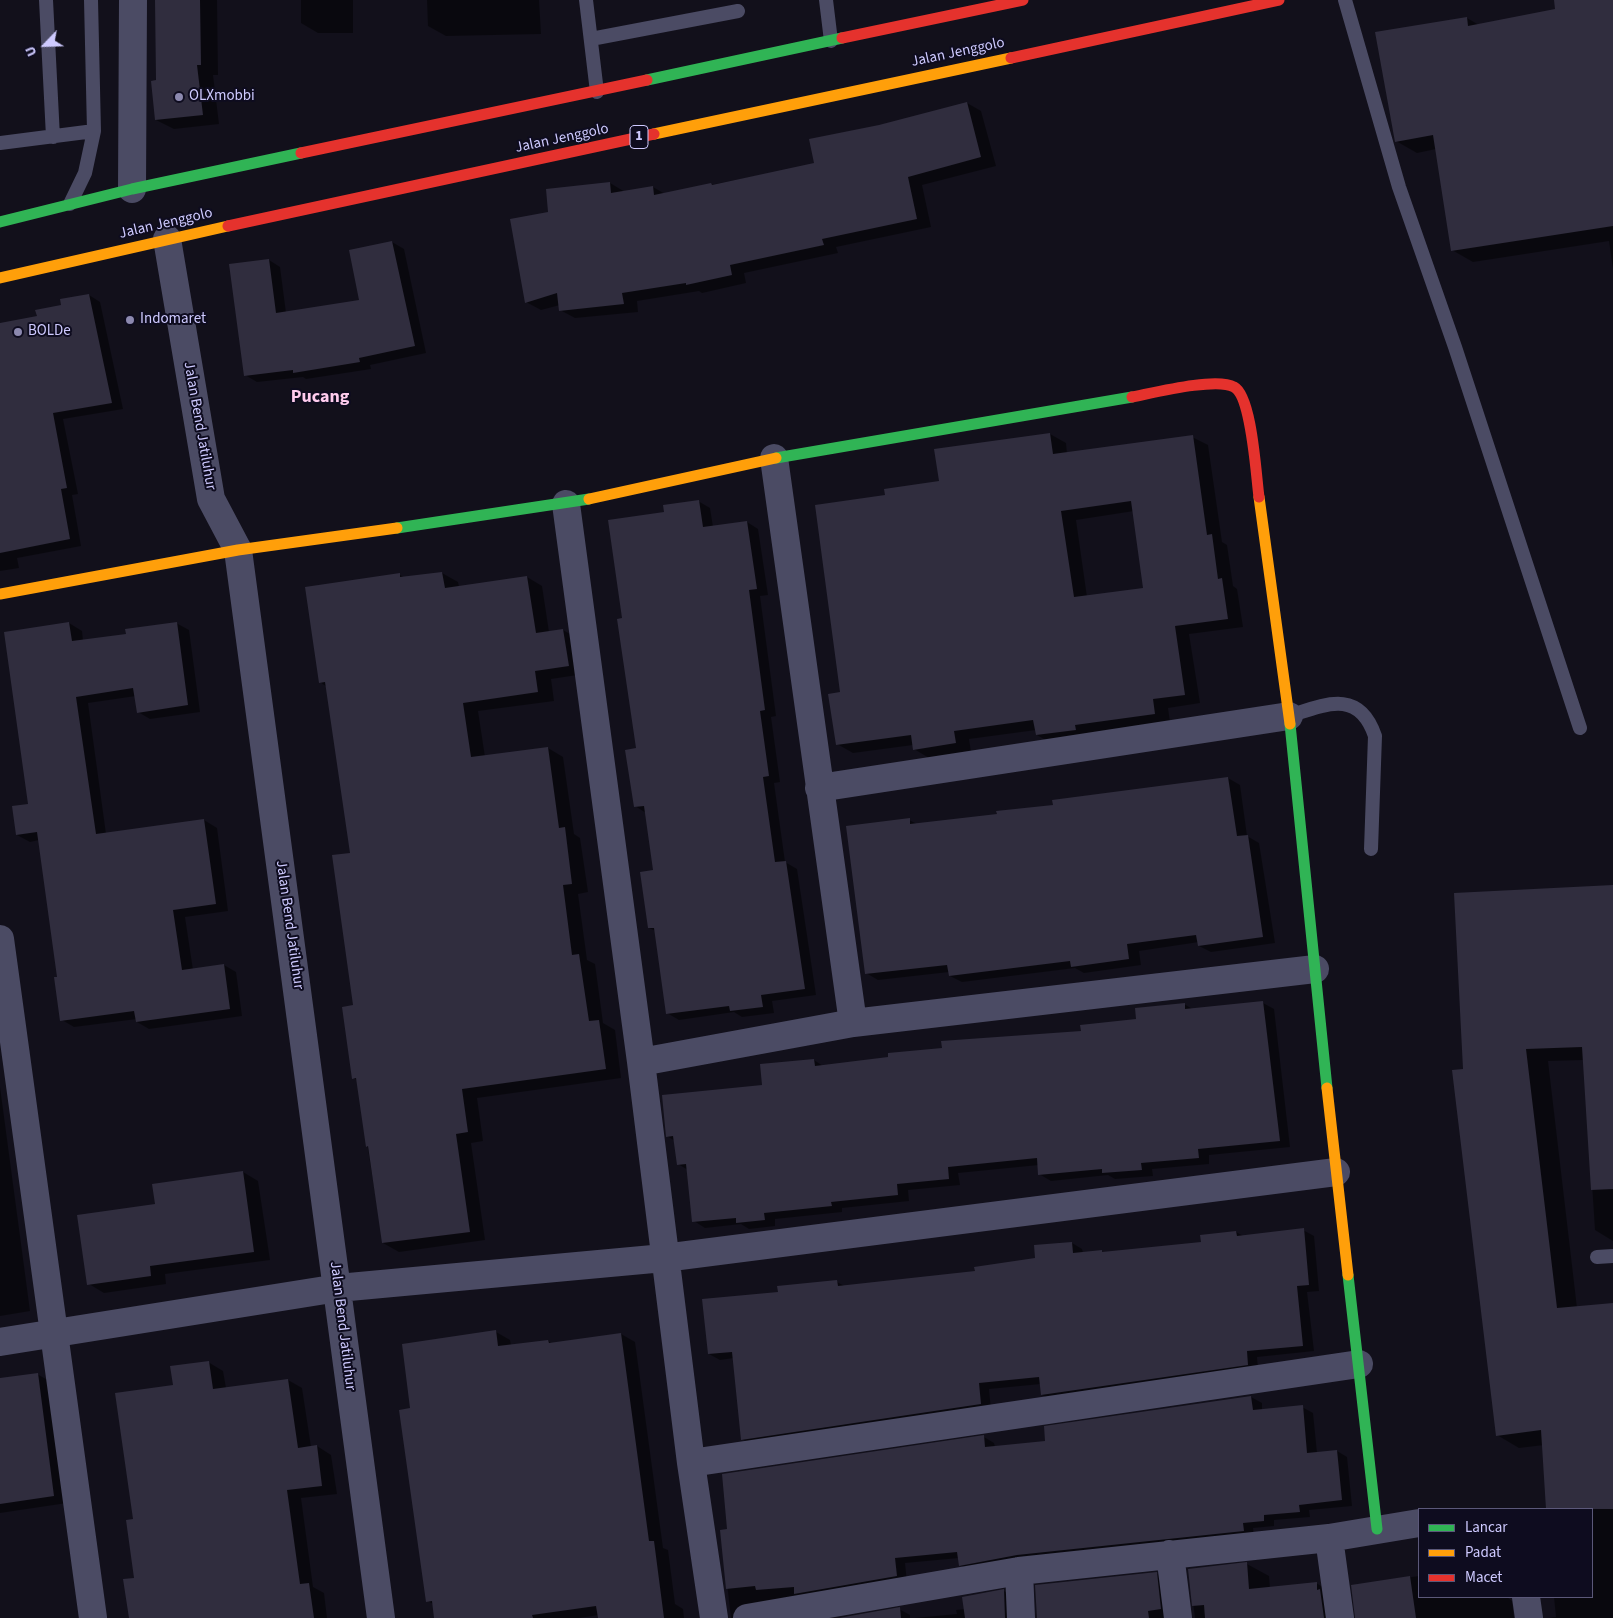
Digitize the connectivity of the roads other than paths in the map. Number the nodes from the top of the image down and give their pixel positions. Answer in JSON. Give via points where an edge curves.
{"nodes":[{"id":1,"x":46,"y":0,"type":"edge"},
{"id":2,"x":91,"y":0,"type":"edge"},
{"id":3,"x":133,"y":0,"type":"edge"},
{"id":4,"x":586,"y":0,"type":"edge"},
{"id":5,"x":826,"y":0,"type":"edge"},
{"id":6,"x":1023,"y":0,"type":"edge"},
{"id":7,"x":1279,"y":0,"type":"edge"},
{"id":8,"x":1345,"y":0,"type":"edge"},
{"id":9,"x":738,"y":11,"type":"dead end"},
{"id":10,"x":590,"y":39,"type":"junction"},
{"id":11,"x":831,"y":41,"type":"junction"},
{"id":12,"x":597,"y":92,"type":"junction"},
{"id":13,"x":94,"y":132,"type":"junction"},
{"id":14,"x":53,"y":137,"type":"junction"},
{"id":15,"x":0,"y":143,"type":"edge"},
{"id":16,"x":132,"y":189,"type":"junction"},
{"id":17,"x":68,"y":207,"type":"junction"},
{"id":18,"x":0,"y":222,"type":"edge"},
{"id":19,"x":167,"y":239,"type":"junction"},
{"id":20,"x":0,"y":278,"type":"edge"},
{"id":21,"x":774,"y":458,"type":"junction"},
{"id":22,"x":566,"y":504,"type":"junction"},
{"id":23,"x":238,"y":550,"type":"junction"},
{"id":24,"x":0,"y":594,"type":"edge"},
{"id":25,"x":1289,"y":716,"type":"junction"},
{"id":26,"x":1580,"y":728,"type":"dead end"},
{"id":27,"x":820,"y":788,"type":"junction"},
{"id":28,"x":1371,"y":849,"type":"dead end"},
{"id":29,"x":0,"y":939,"type":"edge"},
{"id":30,"x":1315,"y":969,"type":"junction"},
{"id":31,"x":853,"y":1023,"type":"junction"},
{"id":32,"x":641,"y":1062,"type":"junction"},
{"id":33,"x":1336,"y":1172,"type":"junction"},
{"id":34,"x":1613,"y":1256,"type":"edge"},
{"id":35,"x":1597,"y":1257,"type":"dead end"},
{"id":36,"x":664,"y":1258,"type":"junction"},
{"id":37,"x":338,"y":1288,"type":"junction"},
{"id":38,"x":55,"y":1334,"type":"junction"},
{"id":39,"x":0,"y":1342,"type":"edge"},
{"id":40,"x":1359,"y":1364,"type":"junction"},
{"id":41,"x":691,"y":1463,"type":"junction"},
{"id":42,"x":1418,"y":1523,"type":"edge"},
{"id":43,"x":1377,"y":1529,"type":"junction"},
{"id":44,"x":1330,"y":1538,"type":"junction"},
{"id":45,"x":1170,"y":1554,"type":"junction"},
{"id":46,"x":1019,"y":1571,"type":"junction"},
{"id":47,"x":1526,"y":1598,"type":"edge"},
{"id":48,"x":93,"y":1618,"type":"edge"},
{"id":49,"x":381,"y":1618,"type":"edge"},
{"id":50,"x":714,"y":1618,"type":"edge"},
{"id":51,"x":747,"y":1618,"type":"edge"},
{"id":52,"x":1021,"y":1618,"type":"edge"},
{"id":53,"x":1178,"y":1618,"type":"edge"},
{"id":54,"x":1340,"y":1618,"type":"edge"},
{"id":55,"x":1529,"y":1618,"type":"edge"}],
"edges":[{"from":1,"to":14,"type":"lane"},
{"from":2,"to":13,"type":"lane"},
{"from":3,"to":16,"type":"street"},
{"from":4,"to":10,"type":"lane"},
{"from":5,"to":11,"type":"lane"},
{"from":6,"to":11,"type":"main road"},
{"from":7,"to":19,"type":"main road","name":"Jalan Jenggolo","number":"1"},
{"from":8,"to":26,"type":"lane","via":[[1399,187]]},
{"from":9,"to":10,"type":"lane"},
{"from":10,"to":12,"type":"lane"},
{"from":11,"to":12,"type":"main road"},
{"from":12,"to":16,"type":"main road"},
{"from":13,"to":14,"type":"lane"},
{"from":13,"to":17,"type":"lane","via":[[85,173]]},
{"from":14,"to":15,"type":"lane"},
{"from":16,"to":17,"type":"main road"},
{"from":17,"to":18,"type":"main road"},
{"from":19,"to":20,"type":"main road","name":"Jalan Jenggolo","number":"1"},
{"from":19,"to":23,"type":"street","name":"Jalan Bend Jatiluhur","via":[[212,499]]},
{"from":21,"to":22,"type":"main road"},
{"from":21,"to":25,"type":"main road","via":[[1213,383],[1234,385],[1246,406]]},
{"from":21,"to":27,"type":"street"},
{"from":22,"to":23,"type":"main road"},
{"from":22,"to":32,"type":"street"},
{"from":23,"to":24,"type":"main road"},
{"from":23,"to":37,"type":"street","name":"Jalan Bend Jatiluhur"},
{"from":25,"to":27,"type":"street"},
{"from":25,"to":28,"type":"lane","via":[[1338,703],[1352,705],[1370,721],[1374,736]]},
{"from":25,"to":30,"type":"main road"},
{"from":27,"to":31,"type":"street"},
{"from":29,"to":38,"type":"street"},
{"from":30,"to":31,"type":"street"},
{"from":30,"to":33,"type":"main road"},
{"from":31,"to":32,"type":"street"},
{"from":32,"to":36,"type":"street"},
{"from":33,"to":36,"type":"street"},
{"from":33,"to":40,"type":"main road"},
{"from":34,"to":35,"type":"lane"},
{"from":36,"to":37,"type":"street"},
{"from":36,"to":41,"type":"street"},
{"from":37,"to":38,"type":"street"},
{"from":37,"to":49,"type":"street","name":"Jalan Bend Jatiluhur"},
{"from":38,"to":39,"type":"street"},
{"from":38,"to":48,"type":"street"},
{"from":40,"to":41,"type":"street"},
{"from":40,"to":43,"type":"main road"},
{"from":41,"to":50,"type":"street"},
{"from":42,"to":43,"type":"street"},
{"from":43,"to":44,"type":"street"},
{"from":44,"to":45,"type":"street"},
{"from":44,"to":54,"type":"street"},
{"from":45,"to":46,"type":"street"},
{"from":45,"to":53,"type":"street"},
{"from":46,"to":51,"type":"street"},
{"from":46,"to":52,"type":"street"},
{"from":47,"to":55,"type":"street"}]}
